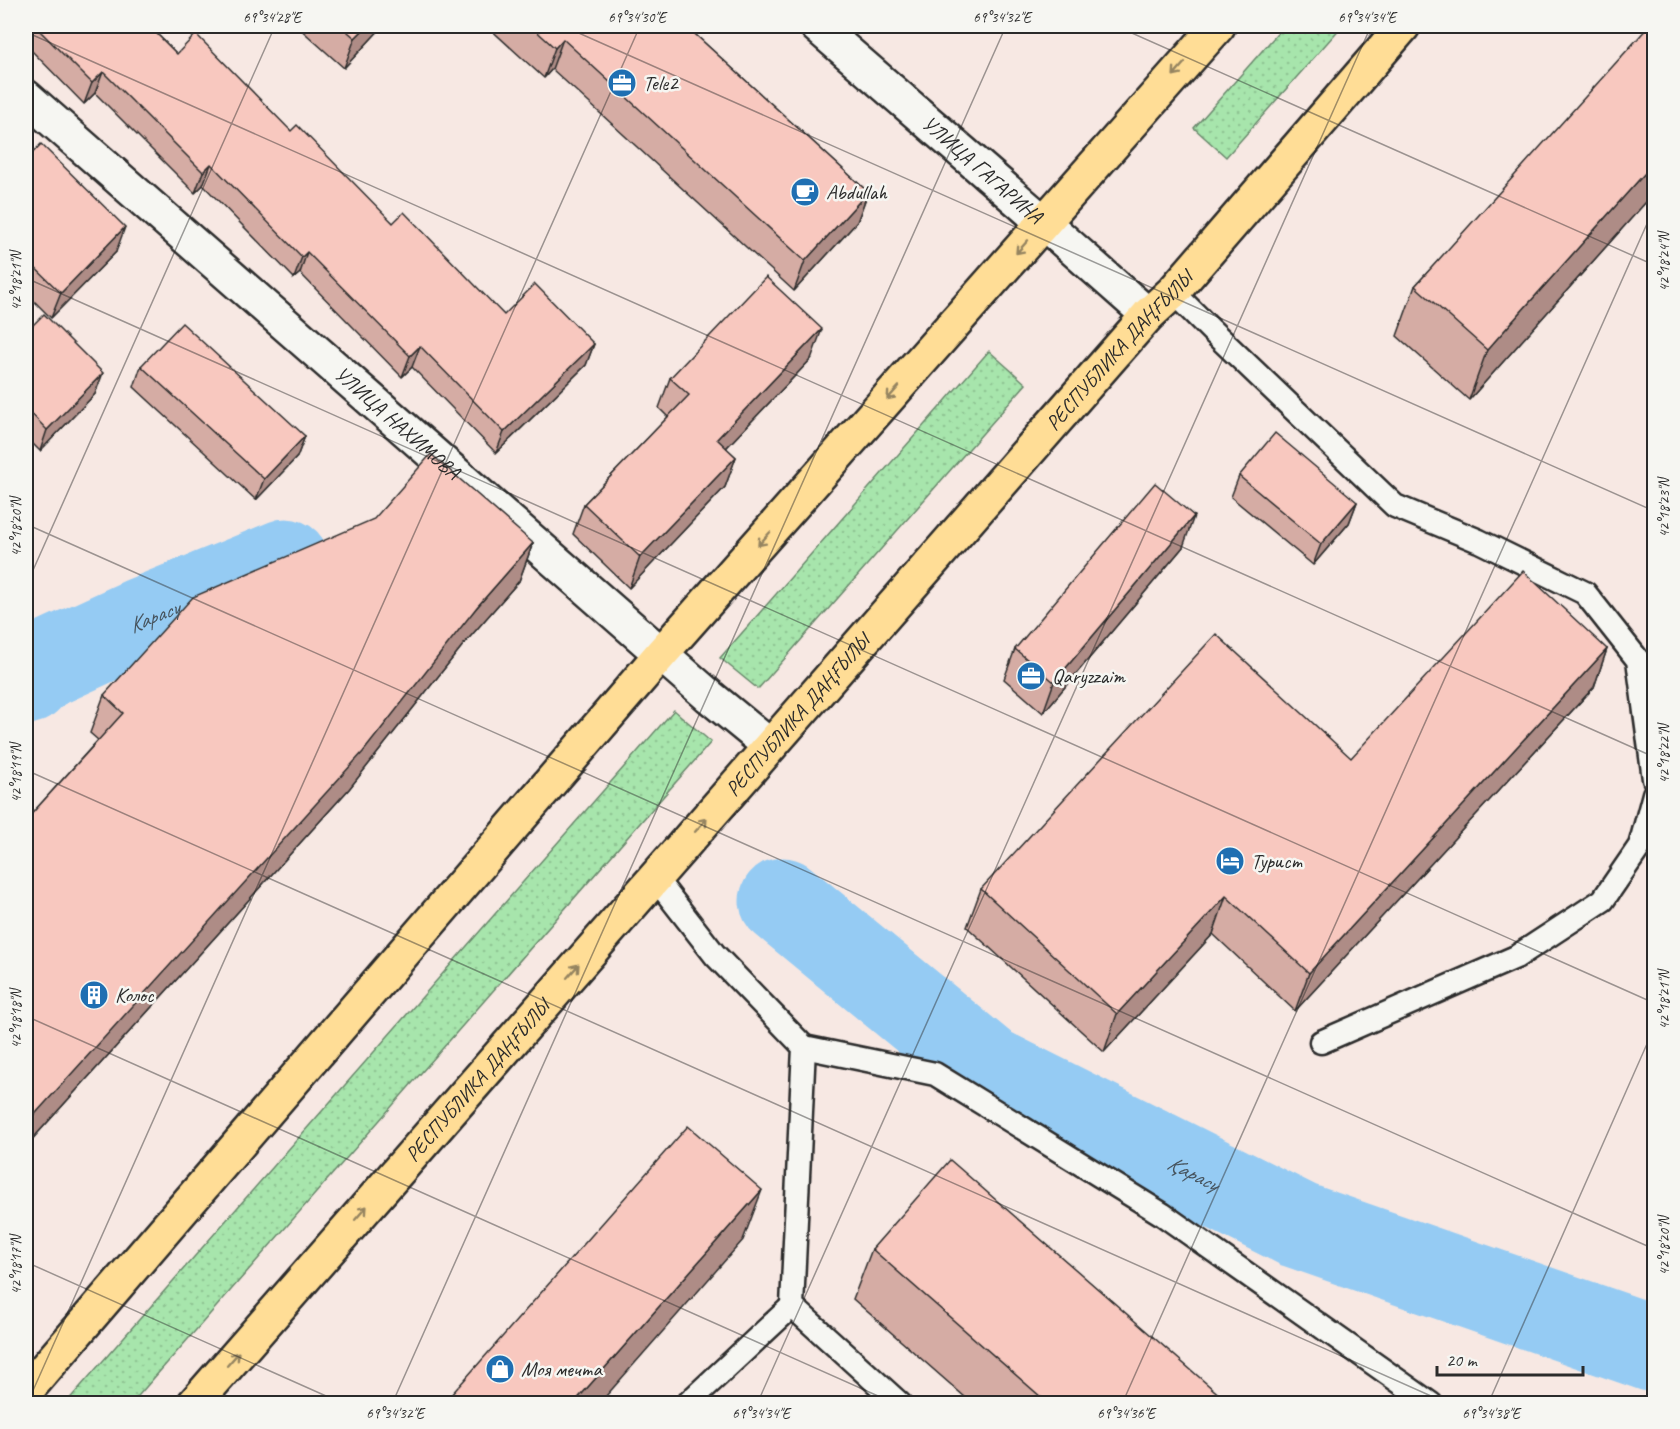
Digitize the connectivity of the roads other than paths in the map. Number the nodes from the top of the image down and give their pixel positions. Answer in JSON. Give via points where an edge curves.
{"nodes":[{"id":1,"x":817,"y":26,"type":"edge"},
{"id":2,"x":1218,"y":26,"type":"edge"},
{"id":3,"x":1403,"y":26,"type":"edge"},
{"id":4,"x":26,"y":97,"type":"edge"},
{"id":5,"x":1044,"y":223,"type":"junction"},
{"id":6,"x":1173,"y":292,"type":"junction"},
{"id":7,"x":1148,"y":315,"type":"junction"},
{"id":8,"x":662,"y":654,"type":"junction"},
{"id":9,"x":770,"y":746,"type":"junction"},
{"id":10,"x":1654,"y":779,"type":"edge"},
{"id":11,"x":1654,"y":794,"type":"edge"},
{"id":12,"x":655,"y":878,"type":"junction"},
{"id":13,"x":1321,"y":1042,"type":"dead end"},
{"id":14,"x":804,"y":1047,"type":"junction"},
{"id":15,"x":792,"y":1306,"type":"junction"},
{"id":16,"x":26,"y":1391,"type":"edge"},
{"id":17,"x":194,"y":1404,"type":"edge"},
{"id":18,"x":687,"y":1404,"type":"edge"},
{"id":19,"x":900,"y":1404,"type":"edge"},
{"id":20,"x":1431,"y":1404,"type":"edge"}],
"edges":[{"from":1,"to":5,"type":"street","name":"УЛИЦА ГАГАРИНА"},
{"from":2,"to":5,"type":"main road","one_way":true},
{"from":3,"to":6,"type":"main road","name":"РЕСПУБЛИКА ДАҢҒЫЛЫ"},
{"from":4,"to":8,"type":"street","name":"УЛИЦА НАХИМОВА"},
{"from":5,"to":7,"type":"street","name":"УЛИЦА ГАГАРИНА"},
{"from":5,"to":8,"type":"main road","one_way":true},
{"from":6,"to":7,"type":"main road","name":"РЕСПУБЛИКА ДАҢҒЫЛЫ"},
{"from":6,"to":10,"type":"lane","via":[[1395,506],[1479,541],[1584,593],[1638,660]]},
{"from":7,"to":9,"type":"main road","name":"РЕСПУБЛИКА ДАҢҒЫЛЫ"},
{"from":8,"to":9,"type":"street","name":"УЛИЦА НАХИМОВА"},
{"from":8,"to":16,"type":"main road"},
{"from":12,"to":9,"type":"main road","name":"РЕСПУБЛИКА ДАҢҒЫЛЫ","one_way":true},
{"from":11,"to":13,"type":"lane","via":[[1640,846],[1603,900],[1516,957]]},
{"from":12,"to":14,"type":"lane","via":[[715,954]]},
{"from":17,"to":12,"type":"main road","name":"РЕСПУБЛИКА ДАҢҒЫЛЫ","one_way":true},
{"from":14,"to":15,"type":"lane"},
{"from":14,"to":20,"type":"lane","via":[[935,1074],[1162,1214]]},
{"from":15,"to":18,"type":"lane"},
{"from":15,"to":19,"type":"lane"}]}
